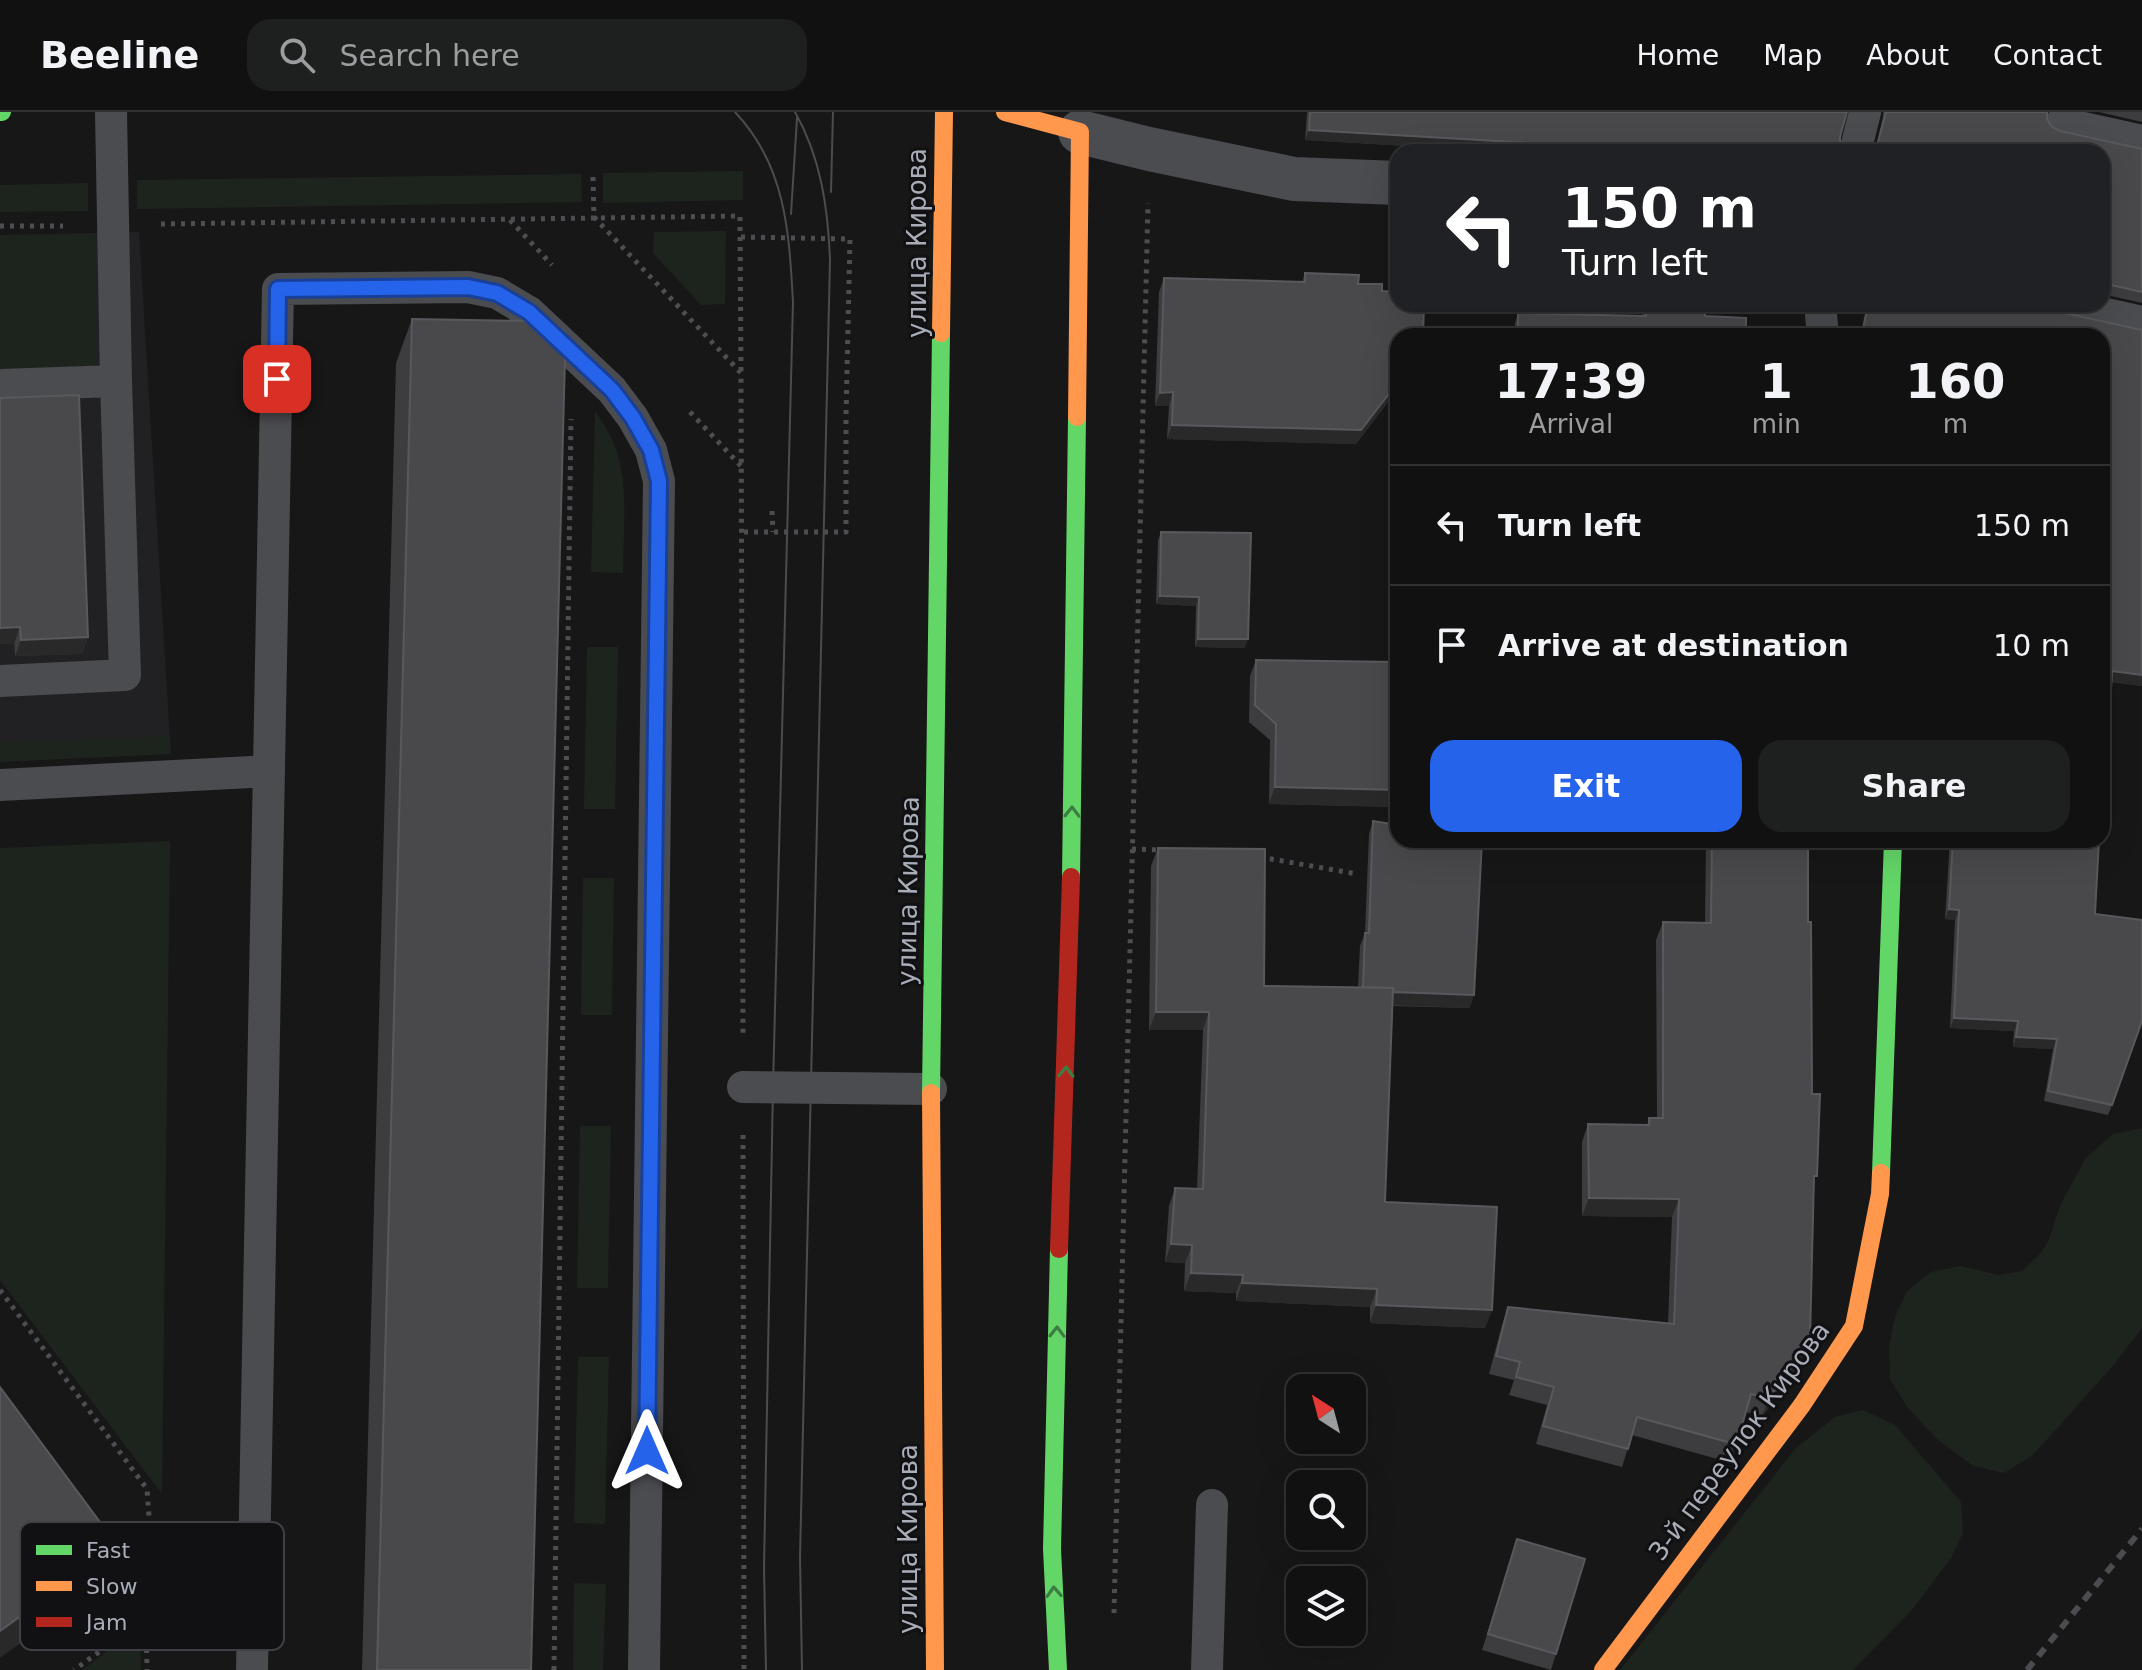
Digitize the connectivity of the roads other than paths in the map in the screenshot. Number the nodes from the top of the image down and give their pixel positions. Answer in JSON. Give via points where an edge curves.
{"nodes":[{"id":1,"x":111,"y":112,"type":"edge"},
{"id":2,"x":944,"y":112,"type":"edge"},
{"id":3,"x":1005,"y":112,"type":"edge"},
{"id":4,"x":1865,"y":112,"type":"edge"},
{"id":5,"x":1080,"y":122,"type":"edge"},
{"id":6,"x":2059,"y":129,"type":"edge"},
{"id":7,"x":2142,"y":141,"type":"edge"},
{"id":8,"x":1857,"y":144,"type":"edge"},
{"id":9,"x":1390,"y":183,"type":"edge"},
{"id":10,"x":2097,"y":312,"type":"edge"},
{"id":11,"x":2142,"y":322,"type":"edge"},
{"id":12,"x":116,"y":381,"type":"junction"},
{"id":13,"x":0,"y":385,"type":"edge"},
{"id":14,"x":0,"y":681,"type":"edge"},
{"id":15,"x":269,"y":771,"type":"junction"},
{"id":16,"x":0,"y":785,"type":"edge"},
{"id":17,"x":1893,"y":848,"type":"edge"},
{"id":18,"x":743,"y":1087,"type":"road end"},
{"id":19,"x":931,"y":1089,"type":"junction"},
{"id":20,"x":1212,"y":1505,"type":"dead end"},
{"id":21,"x":255,"y":1522,"type":"edge"},
{"id":22,"x":252,"y":1650,"type":"edge"},
{"id":23,"x":252,"y":1670,"type":"edge"},
{"id":24,"x":644,"y":1670,"type":"edge"},
{"id":25,"x":935,"y":1670,"type":"edge"},
{"id":26,"x":1058,"y":1670,"type":"edge"},
{"id":27,"x":1207,"y":1670,"type":"edge"},
{"id":28,"x":1603,"y":1670,"type":"edge"}],
"edges":[{"from":1,"to":12,"type":"lane"},
{"from":2,"to":19,"type":"street","name":"улица Кирова"},
{"from":3,"to":5,"type":"street"},
{"from":4,"to":8,"type":"lane"},
{"from":5,"to":9,"type":"street","via":[[1149,149],[1294,179]]},
{"from":26,"to":5,"type":"street","one_way":true,"via":[[1052,1549],[1071,903]]},
{"from":6,"to":7,"type":"lane"},
{"from":10,"to":11,"type":"lane"},
{"from":12,"to":13,"type":"lane"},
{"from":12,"to":14,"type":"lane","via":[[125,675]]},
{"from":15,"to":16,"type":"lane"},
{"from":15,"to":21,"type":"lane"},
{"from":15,"to":24,"type":"lane","via":[[278,289],[468,287],[497,293],[529,312],[612,390],[651,450],[659,481]]},
{"from":17,"to":28,"type":"street","name":"3-й переулок Кирова","via":[[1880,1194],[1854,1326],[1802,1405]]},
{"from":18,"to":19,"type":"lane"},
{"from":19,"to":25,"type":"street","name":"улица Кирова"},
{"from":20,"to":27,"type":"lane"},
{"from":22,"to":23,"type":"lane"}]}
